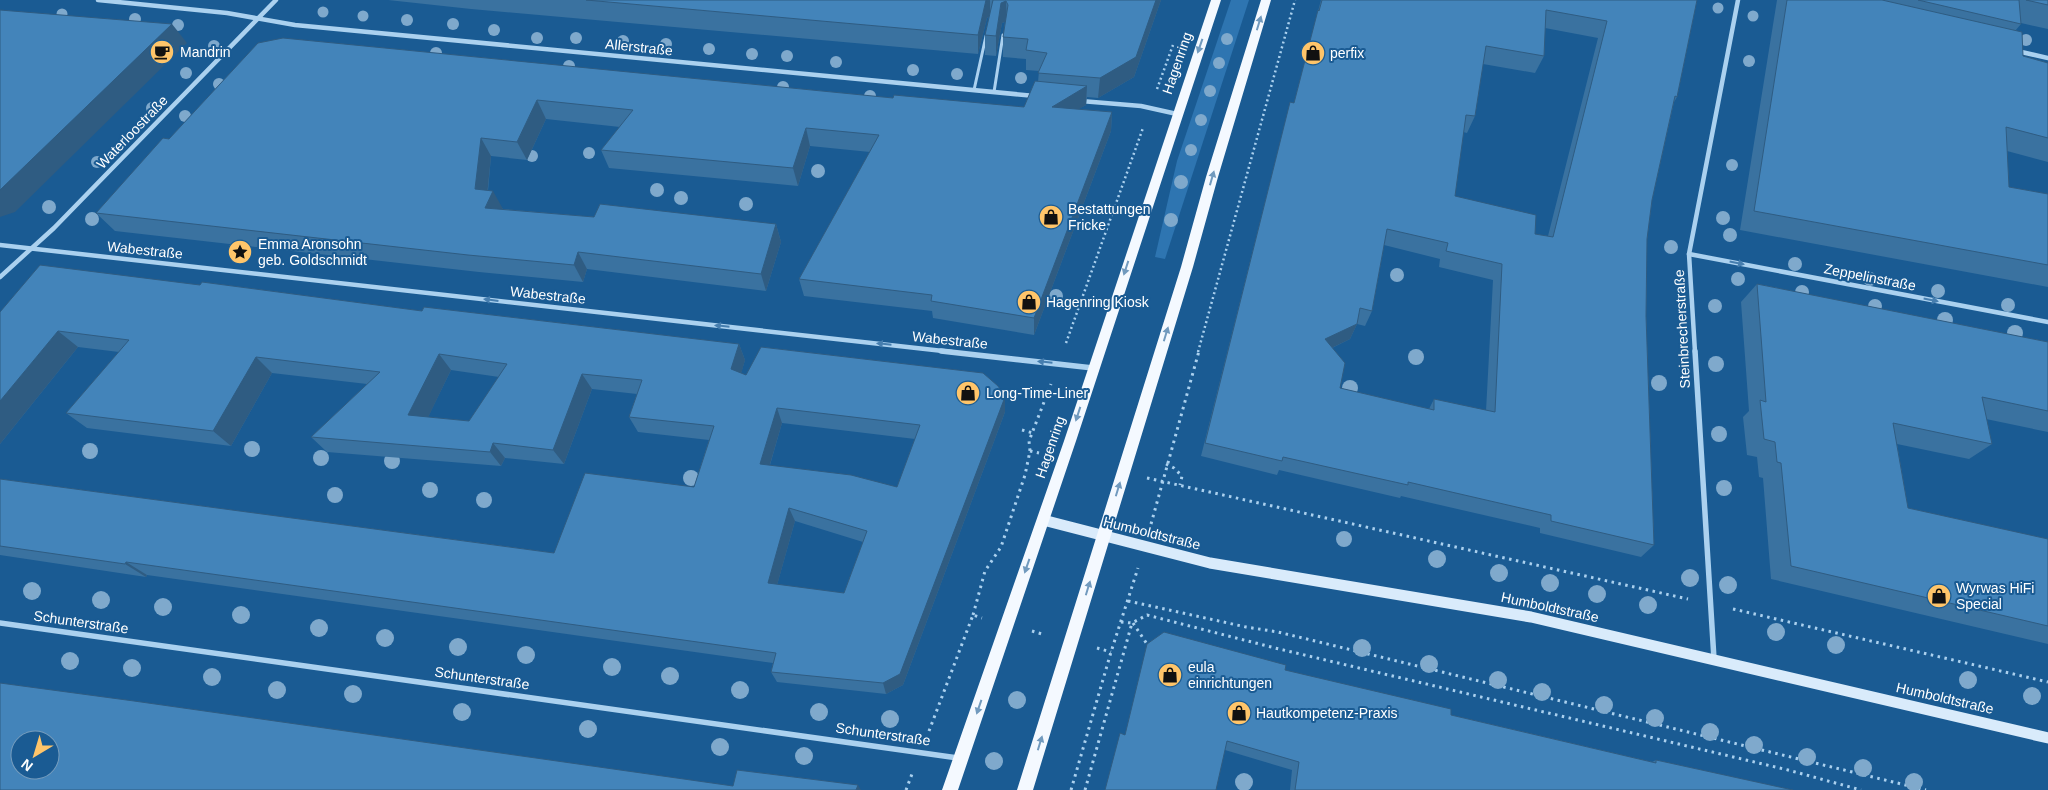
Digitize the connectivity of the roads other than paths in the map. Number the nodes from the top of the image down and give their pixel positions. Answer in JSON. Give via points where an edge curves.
{"nodes":[{"id":1,"x":98,"y":0,"type":"edge"},
{"id":2,"x":276,"y":0,"type":"edge"},
{"id":3,"x":1216,"y":0,"type":"edge"},
{"id":4,"x":1266,"y":0,"type":"edge"},
{"id":5,"x":1738,"y":0,"type":"edge"},
{"id":6,"x":259,"y":18,"type":"junction"},
{"id":7,"x":988,"y":28,"type":"edge"},
{"id":8,"x":1004,"y":34,"type":"edge"},
{"id":9,"x":2011,"y":49,"type":"edge"},
{"id":10,"x":2048,"y":58,"type":"edge"},
{"id":11,"x":974,"y":90,"type":"junction"},
{"id":12,"x":994,"y":92,"type":"junction"},
{"id":13,"x":1043,"y":97,"type":"edge"},
{"id":14,"x":1072,"y":100,"type":"edge"},
{"id":15,"x":1177,"y":114,"type":"junction"},
{"id":16,"x":0,"y":245,"type":"edge"},
{"id":17,"x":32,"y":249,"type":"junction"},
{"id":18,"x":1689,"y":254,"type":"junction"},
{"id":19,"x":0,"y":277,"type":"edge"},
{"id":20,"x":2048,"y":322,"type":"edge"},
{"id":21,"x":1093,"y":368,"type":"junction"},
{"id":22,"x":1043,"y":520,"type":"junction"},
{"id":23,"x":1104,"y":536,"type":"junction"},
{"id":24,"x":0,"y":623,"type":"edge"},
{"id":25,"x":1714,"y":660,"type":"junction"},
{"id":26,"x":2048,"y":738,"type":"edge"},
{"id":27,"x":961,"y":759,"type":"junction"},
{"id":28,"x":950,"y":790,"type":"edge"},
{"id":29,"x":1025,"y":790,"type":"edge"}],
"edges":[{"from":1,"to":6,"type":"street","name":"Allerstraße"},
{"from":2,"to":6,"type":"street","name":"Waterloostraße"},
{"from":3,"to":15,"type":"main road","name":"Hagenring","one_way":true},
{"from":23,"to":4,"type":"main road","one_way":true},
{"from":5,"to":18,"type":"street","name":"Steinbrecherstraße"},
{"from":6,"to":11,"type":"street","name":"Allerstraße","via":[[305,26]]},
{"from":6,"to":17,"type":"street","name":"Waterloostraße"},
{"from":7,"to":11,"type":"lane"},
{"from":8,"to":12,"type":"lane"},
{"from":9,"to":10,"type":"street"},
{"from":11,"to":12,"type":"street","name":"Allerstraße"},
{"from":12,"to":13,"type":"street","name":"Allerstraße"},
{"from":14,"to":15,"type":"street"},
{"from":15,"to":21,"type":"main road","name":"Hagenring","one_way":true},
{"from":16,"to":17,"type":"street","name":"Wabestraße"},
{"from":17,"to":19,"type":"street","name":"Waterloostraße"},
{"from":21,"to":17,"type":"street","name":"Wabestraße","one_way":true},
{"from":18,"to":20,"type":"street","name":"Zeppelinstraße","one_way":true},
{"from":18,"to":25,"type":"street","name":"Steinbrecherstraße"},
{"from":21,"to":22,"type":"main road","name":"Hagenring","one_way":true},
{"from":22,"to":23,"type":"main road","name":"Humboldtstraße"},
{"from":22,"to":27,"type":"main road","name":"Hagenring","one_way":true},
{"from":23,"to":25,"type":"main road","name":"Humboldtstraße","via":[[1210,563],[1531,617]]},
{"from":29,"to":23,"type":"main road","one_way":true},
{"from":24,"to":27,"type":"street","name":"Schunterstraße"},
{"from":25,"to":26,"type":"main road","name":"Humboldtstraße"},
{"from":27,"to":28,"type":"main road","name":"Hagenring"}]}
